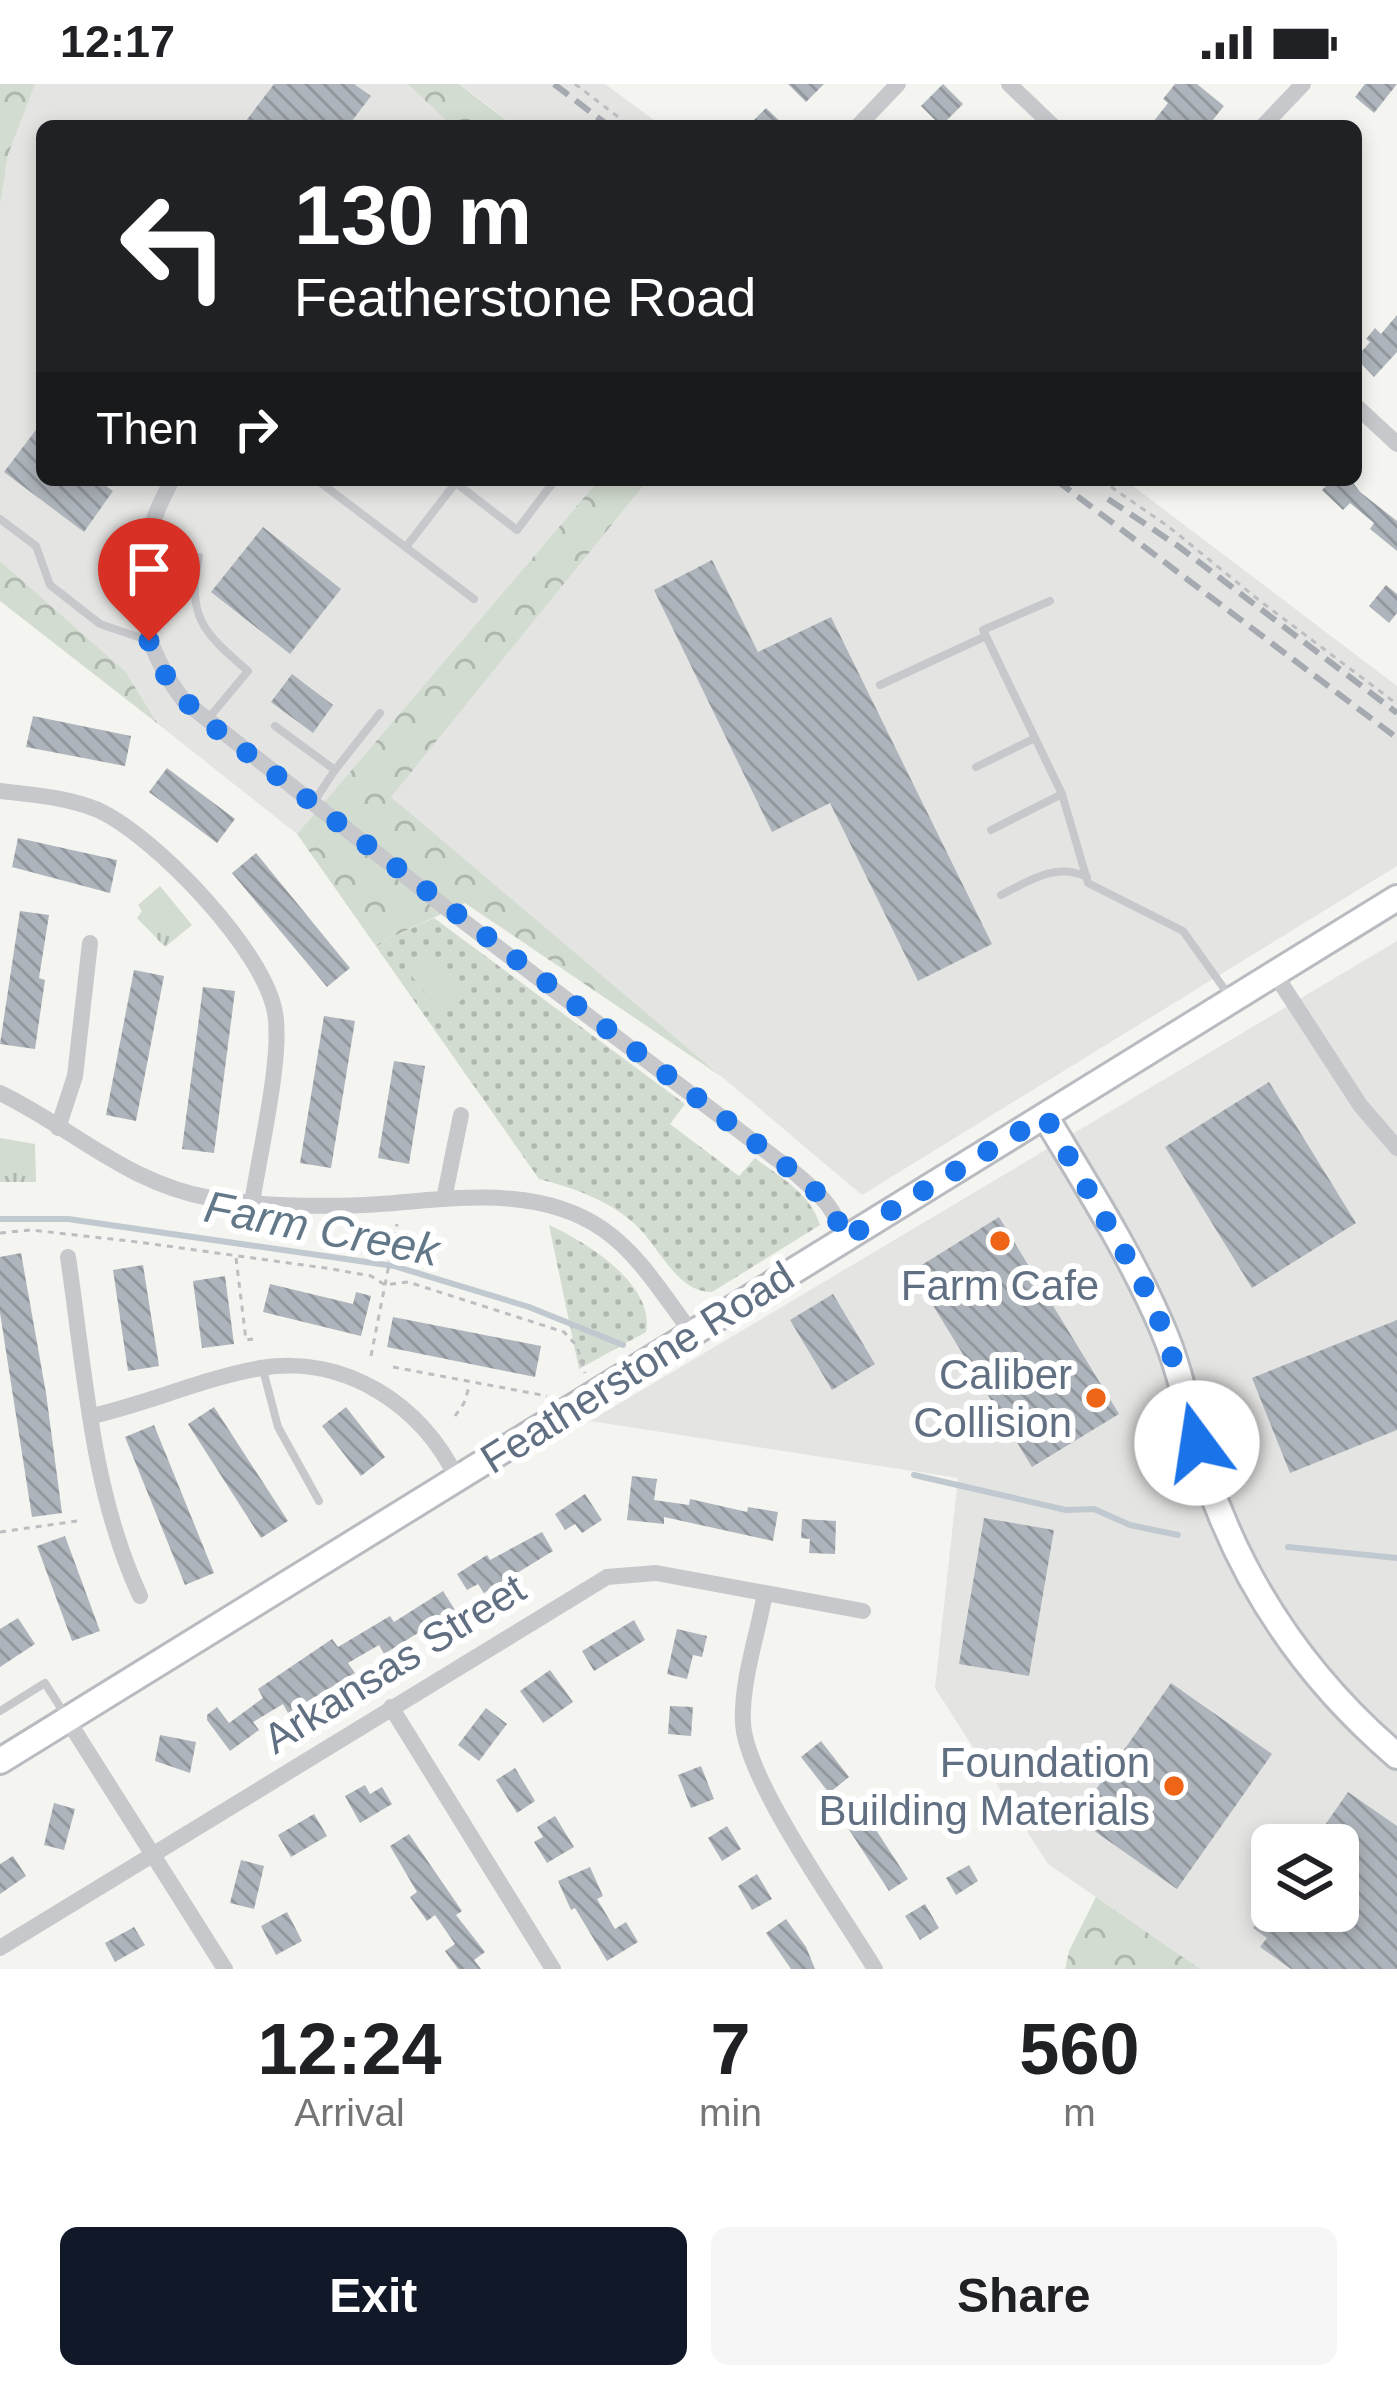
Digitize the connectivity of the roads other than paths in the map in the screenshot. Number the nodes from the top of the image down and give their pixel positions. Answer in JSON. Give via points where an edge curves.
{"nodes":[{"id":1,"x":898,"y":84,"type":"edge"},
{"id":2,"x":1009,"y":84,"type":"edge"},
{"id":3,"x":1303,"y":84,"type":"edge"},
{"id":4,"x":864,"y":120,"type":"edge"},
{"id":5,"x":1047,"y":120,"type":"edge"},
{"id":6,"x":1269,"y":120,"type":"edge"},
{"id":7,"x":1362,"y":410,"type":"edge"},
{"id":8,"x":1394,"y":433,"type":"edge"},
{"id":9,"x":169,"y":486,"type":"edge"},
{"id":10,"x":324,"y":486,"type":"edge"},
{"id":11,"x":451,"y":486,"type":"edge"},
{"id":12,"x":461,"y":486,"type":"edge"},
{"id":13,"x":550,"y":486,"type":"edge"},
{"id":14,"x":0,"y":519,"type":"edge"},
{"id":15,"x":406,"y":547,"type":"junction"},
{"id":16,"x":199,"y":557,"type":"dead end"},
{"id":17,"x":474,"y":598,"type":"dead end"},
{"id":18,"x":1050,"y":602,"type":"dead end"},
{"id":19,"x":986,"y":636,"type":"junction"},
{"id":20,"x":149,"y":641,"type":"junction"},
{"id":21,"x":880,"y":685,"type":"dead end"},
{"id":22,"x":380,"y":713,"type":"dead end"},
{"id":23,"x":206,"y":722,"type":"junction"},
{"id":24,"x":275,"y":726,"type":"dead end"},
{"id":25,"x":1036,"y":738,"type":"junction"},
{"id":26,"x":976,"y":767,"type":"dead end"},
{"id":27,"x":335,"y":770,"type":"junction"},
{"id":28,"x":0,"y":791,"type":"edge"},
{"id":29,"x":1062,"y":794,"type":"junction"},
{"id":30,"x":313,"y":804,"type":"junction"},
{"id":31,"x":991,"y":830,"type":"dead end"},
{"id":32,"x":1087,"y":878,"type":"junction"},
{"id":33,"x":1001,"y":895,"type":"dead end"},
{"id":34,"x":1397,"y":898,"type":"edge"},
{"id":35,"x":90,"y":943,"type":"dead end"},
{"id":36,"x":1275,"y":974,"type":"junction"},
{"id":37,"x":1232,"y":1000,"type":"junction"},
{"id":38,"x":0,"y":1093,"type":"edge"},
{"id":39,"x":461,"y":1114,"type":"dead end"},
{"id":40,"x":1045,"y":1116,"type":"junction"},
{"id":41,"x":58,"y":1128,"type":"junction"},
{"id":42,"x":1397,"y":1148,"type":"edge"},
{"id":43,"x":444,"y":1199,"type":"junction"},
{"id":44,"x":252,"y":1203,"type":"junction"},
{"id":45,"x":843,"y":1240,"type":"junction"},
{"id":46,"x":68,"y":1257,"type":"dead end"},
{"id":47,"x":692,"y":1334,"type":"junction"},
{"id":48,"x":262,"y":1368,"type":"junction"},
{"id":49,"x":92,"y":1416,"type":"junction"},
{"id":50,"x":457,"y":1479,"type":"junction"},
{"id":51,"x":319,"y":1501,"type":"dead end"},
{"id":52,"x":765,"y":1593,"type":"junction"},
{"id":53,"x":140,"y":1595,"type":"dead end"},
{"id":54,"x":862,"y":1611,"type":"dead end"},
{"id":55,"x":391,"y":1707,"type":"junction"},
{"id":56,"x":0,"y":1711,"type":"edge"},
{"id":57,"x":68,"y":1719,"type":"junction"},
{"id":58,"x":1397,"y":1756,"type":"edge"},
{"id":59,"x":0,"y":1761,"type":"edge"},
{"id":60,"x":155,"y":1853,"type":"junction"},
{"id":61,"x":0,"y":1948,"type":"edge"},
{"id":62,"x":225,"y":1969,"type":"edge"},
{"id":63,"x":553,"y":1969,"type":"edge"},
{"id":64,"x":875,"y":1969,"type":"edge"}],
"edges":[{"from":1,"to":4,"type":"street"},
{"from":2,"to":5,"type":"street"},
{"from":3,"to":6,"type":"street"},
{"from":7,"to":8,"type":"street"},
{"from":9,"to":20,"type":"street","via":[[144,555],[141,608]]},
{"from":10,"to":15,"type":"lane"},
{"from":11,"to":15,"type":"lane"},
{"from":12,"to":13,"type":"lane","via":[[517,530]]},
{"from":14,"to":20,"type":"lane","via":[[36,546],[50,585],[100,624]]},
{"from":15,"to":17,"type":"lane"},
{"from":16,"to":23,"type":"lane","via":[[192,592],[199,621],[248,670]]},
{"from":18,"to":19,"type":"lane","via":[[983,630]]},
{"from":19,"to":21,"type":"lane"},
{"from":19,"to":25,"type":"lane"},
{"from":20,"to":23,"type":"street","via":[[168,680]]},
{"from":22,"to":27,"type":"lane"},
{"from":23,"to":30,"type":"street"},
{"from":24,"to":27,"type":"lane"},
{"from":25,"to":26,"type":"lane"},
{"from":25,"to":29,"type":"lane"},
{"from":27,"to":30,"type":"lane"},
{"from":28,"to":44,"type":"street","via":[[79,803],[139,836],[201,894],[258,969],[272,995],[277,1033]]},
{"from":29,"to":31,"type":"lane"},
{"from":29,"to":32,"type":"lane"},
{"from":30,"to":45,"type":"street","via":[[795,1173],[831,1204]]},
{"from":32,"to":33,"type":"lane","via":[[1051,871]]},
{"from":32,"to":37,"type":"lane","via":[[1183,931]]},
{"from":34,"to":36,"type":"street","name":"Featherstone Road"},
{"from":35,"to":41,"type":"street","via":[[75,1076]]},
{"from":36,"to":37,"type":"street","name":"Featherstone Road"},
{"from":36,"to":42,"type":"street","via":[[1360,1106]]},
{"from":37,"to":40,"type":"street","name":"Featherstone Road"},
{"from":38,"to":41,"type":"street"},
{"from":39,"to":43,"type":"street"},
{"from":40,"to":45,"type":"street","name":"Featherstone Road"},
{"from":40,"to":58,"type":"street","via":[[1147,1292],[1213,1493],[1256,1588],[1311,1670]]},
{"from":41,"to":44,"type":"street","via":[[166,1186]]},
{"from":43,"to":44,"type":"street"},
{"from":43,"to":47,"type":"street","via":[[518,1199],[584,1217],[636,1258]]},
{"from":45,"to":47,"type":"street","name":"Featherstone Road"},
{"from":46,"to":49,"type":"street"},
{"from":47,"to":50,"type":"street","name":"Featherstone Road"},
{"from":48,"to":49,"type":"street"},
{"from":48,"to":50,"type":"street","via":[[337,1373],[387,1396],[430,1434]]},
{"from":48,"to":51,"type":"lane","via":[[278,1426]]},
{"from":49,"to":53,"type":"street","via":[[109,1515]]},
{"from":50,"to":57,"type":"street","name":"Featherstone Road"},
{"from":52,"to":54,"type":"street","name":"Arkansas Street"},
{"from":52,"to":55,"type":"street","name":"Arkansas Street","via":[[656,1573],[608,1577]]},
{"from":52,"to":64,"type":"street","via":[[743,1713],[747,1749]]},
{"from":55,"to":60,"type":"street","name":"Arkansas Street"},
{"from":55,"to":63,"type":"street"},
{"from":56,"to":57,"type":"lane","via":[[45,1683]]},
{"from":57,"to":59,"type":"street","name":"Featherstone Road"},
{"from":57,"to":60,"type":"street"},
{"from":60,"to":61,"type":"street","name":"Arkansas Street"},
{"from":60,"to":62,"type":"street"}]}
